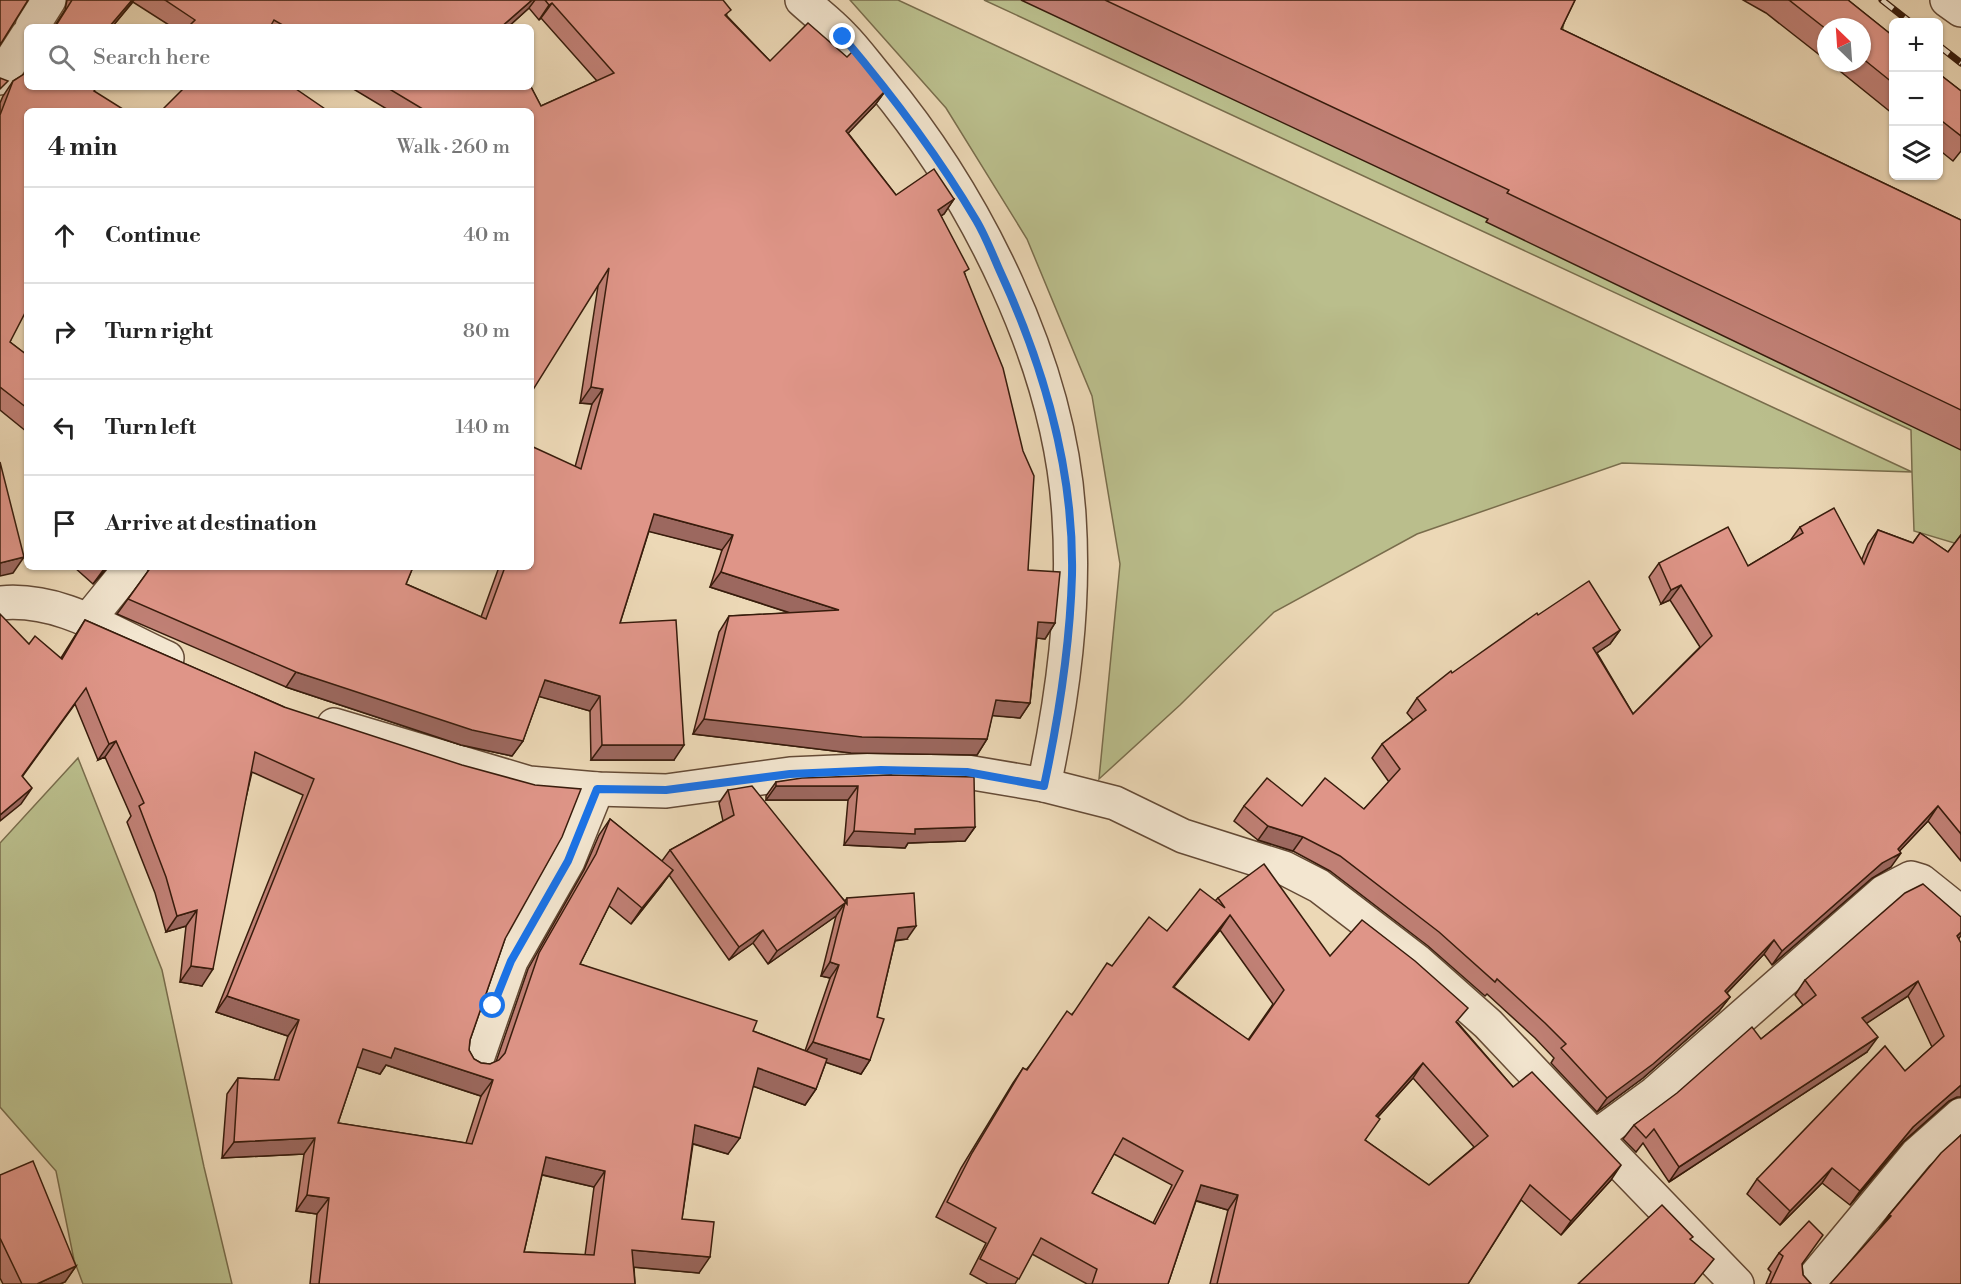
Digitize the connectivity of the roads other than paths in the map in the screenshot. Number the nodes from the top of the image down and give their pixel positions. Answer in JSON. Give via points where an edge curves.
{"nodes":[{"id":1,"x":49,"y":0,"type":"edge"},
{"id":2,"x":802,"y":0,"type":"edge"},
{"id":3,"x":1947,"y":0,"type":"edge"},
{"id":4,"x":1961,"y":10,"type":"edge"},
{"id":5,"x":34,"y":24,"type":"edge"},
{"id":6,"x":24,"y":41,"type":"edge"},
{"id":7,"x":0,"y":78,"type":"edge"},
{"id":8,"x":129,"y":570,"type":"edge"},
{"id":9,"x":0,"y":603,"type":"edge"},
{"id":10,"x":88,"y":620,"type":"junction"},
{"id":11,"x":196,"y":670,"type":"edge"},
{"id":12,"x":306,"y":715,"type":"edge"},
{"id":13,"x":1044,"y":786,"type":"junction"},
{"id":14,"x":597,"y":789,"type":"junction"},
{"id":15,"x":1961,"y":913,"type":"edge"},
{"id":16,"x":476,"y":1062,"type":"edge"},
{"id":17,"x":1961,"y":1115,"type":"edge"},
{"id":18,"x":1596,"y":1137,"type":"junction"},
{"id":19,"x":1737,"y":1284,"type":"edge"},
{"id":20,"x":1809,"y":1284,"type":"edge"}],
"edges":[{"from":1,"to":5,"type":"street"},
{"from":2,"to":13,"type":"street","via":[[843,37],[904,110],[977,222],[1033,348],[1047,393],[1063,464],[1072,574],[1060,710]]},
{"from":3,"to":4,"type":"street"},
{"from":6,"to":7,"type":"street"},
{"from":8,"to":10,"type":"street"},
{"from":9,"to":10,"type":"street","via":[[20,601],[51,606]]},
{"from":10,"to":11,"type":"street"},
{"from":12,"to":14,"type":"street","via":[[529,783]]},
{"from":13,"to":14,"type":"street","via":[[967,772],[881,770],[790,774],[666,790]]},
{"from":13,"to":18,"type":"street","via":[[1115,803],[1183,836],[1284,868],[1319,886],[1417,961],[1488,1024]]},
{"from":14,"to":16,"type":"street","via":[[568,861],[511,961]]},
{"from":15,"to":18,"type":"street","via":[[1921,881],[1911,878],[1884,892],[1671,1078]]},
{"from":17,"to":20,"type":"street","via":[[1917,1154]]},
{"from":18,"to":19,"type":"street"}]}
